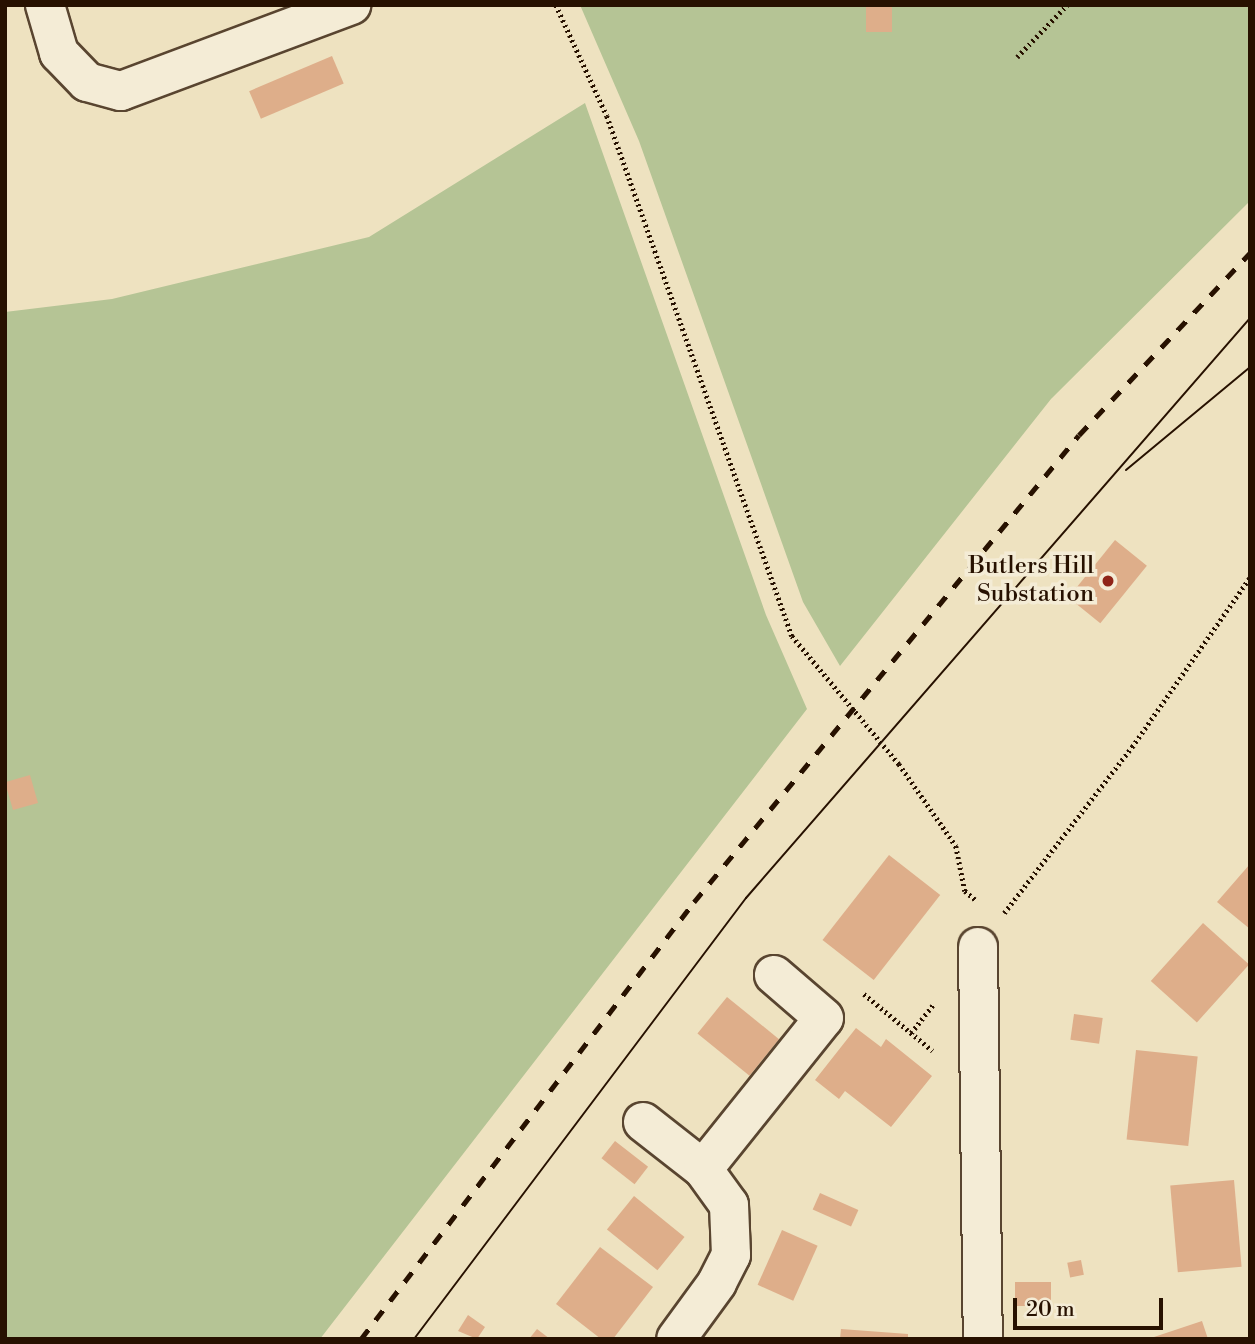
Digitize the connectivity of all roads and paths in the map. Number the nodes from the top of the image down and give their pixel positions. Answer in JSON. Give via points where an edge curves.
{"nodes":[{"id":1,"x":45,"y":5,"type":"edge"},
{"id":2,"x":351,"y":5,"type":"edge"},
{"id":3,"x":556,"y":5,"type":"edge"},
{"id":4,"x":1067,"y":5,"type":"edge"},
{"id":5,"x":1017,"y":57,"type":"dead end"},
{"id":6,"x":1250,"y":577,"type":"edge"},
{"id":7,"x":965,"y":891,"type":"dead end"},
{"id":8,"x":978,"y":947,"type":"joint"},
{"id":9,"x":775,"y":975,"type":"dead end"},
{"id":10,"x":824,"y":1018,"type":"junction"},
{"id":11,"x":979,"y":1090,"type":"junction"},
{"id":12,"x":643,"y":1122,"type":"dead end"},
{"id":13,"x":703,"y":1169,"type":"junction"},
{"id":14,"x":676,"y":1339,"type":"edge"},
{"id":15,"x":983,"y":1339,"type":"edge"}],
"edges":[{"from":1,"to":2,"type":"street","via":[[59,54],[87,82],[121,91]]},
{"from":3,"to":7,"type":"path","bridge":true,"via":[[607,116],[792,635],[899,764],[947,832],[956,846]]},
{"from":4,"to":5,"type":"path"},
{"from":6,"to":8,"type":"path","via":[[1132,747]]},
{"from":8,"to":11,"type":"street"},
{"from":9,"to":10,"type":"street"},
{"from":10,"to":11,"type":"path","via":[[863,993]]},
{"from":10,"to":13,"type":"street"},
{"from":11,"to":15,"type":"street"},
{"from":12,"to":13,"type":"street"},
{"from":13,"to":14,"type":"street","via":[[729,1205],[730,1255],[717,1283]]}]}
